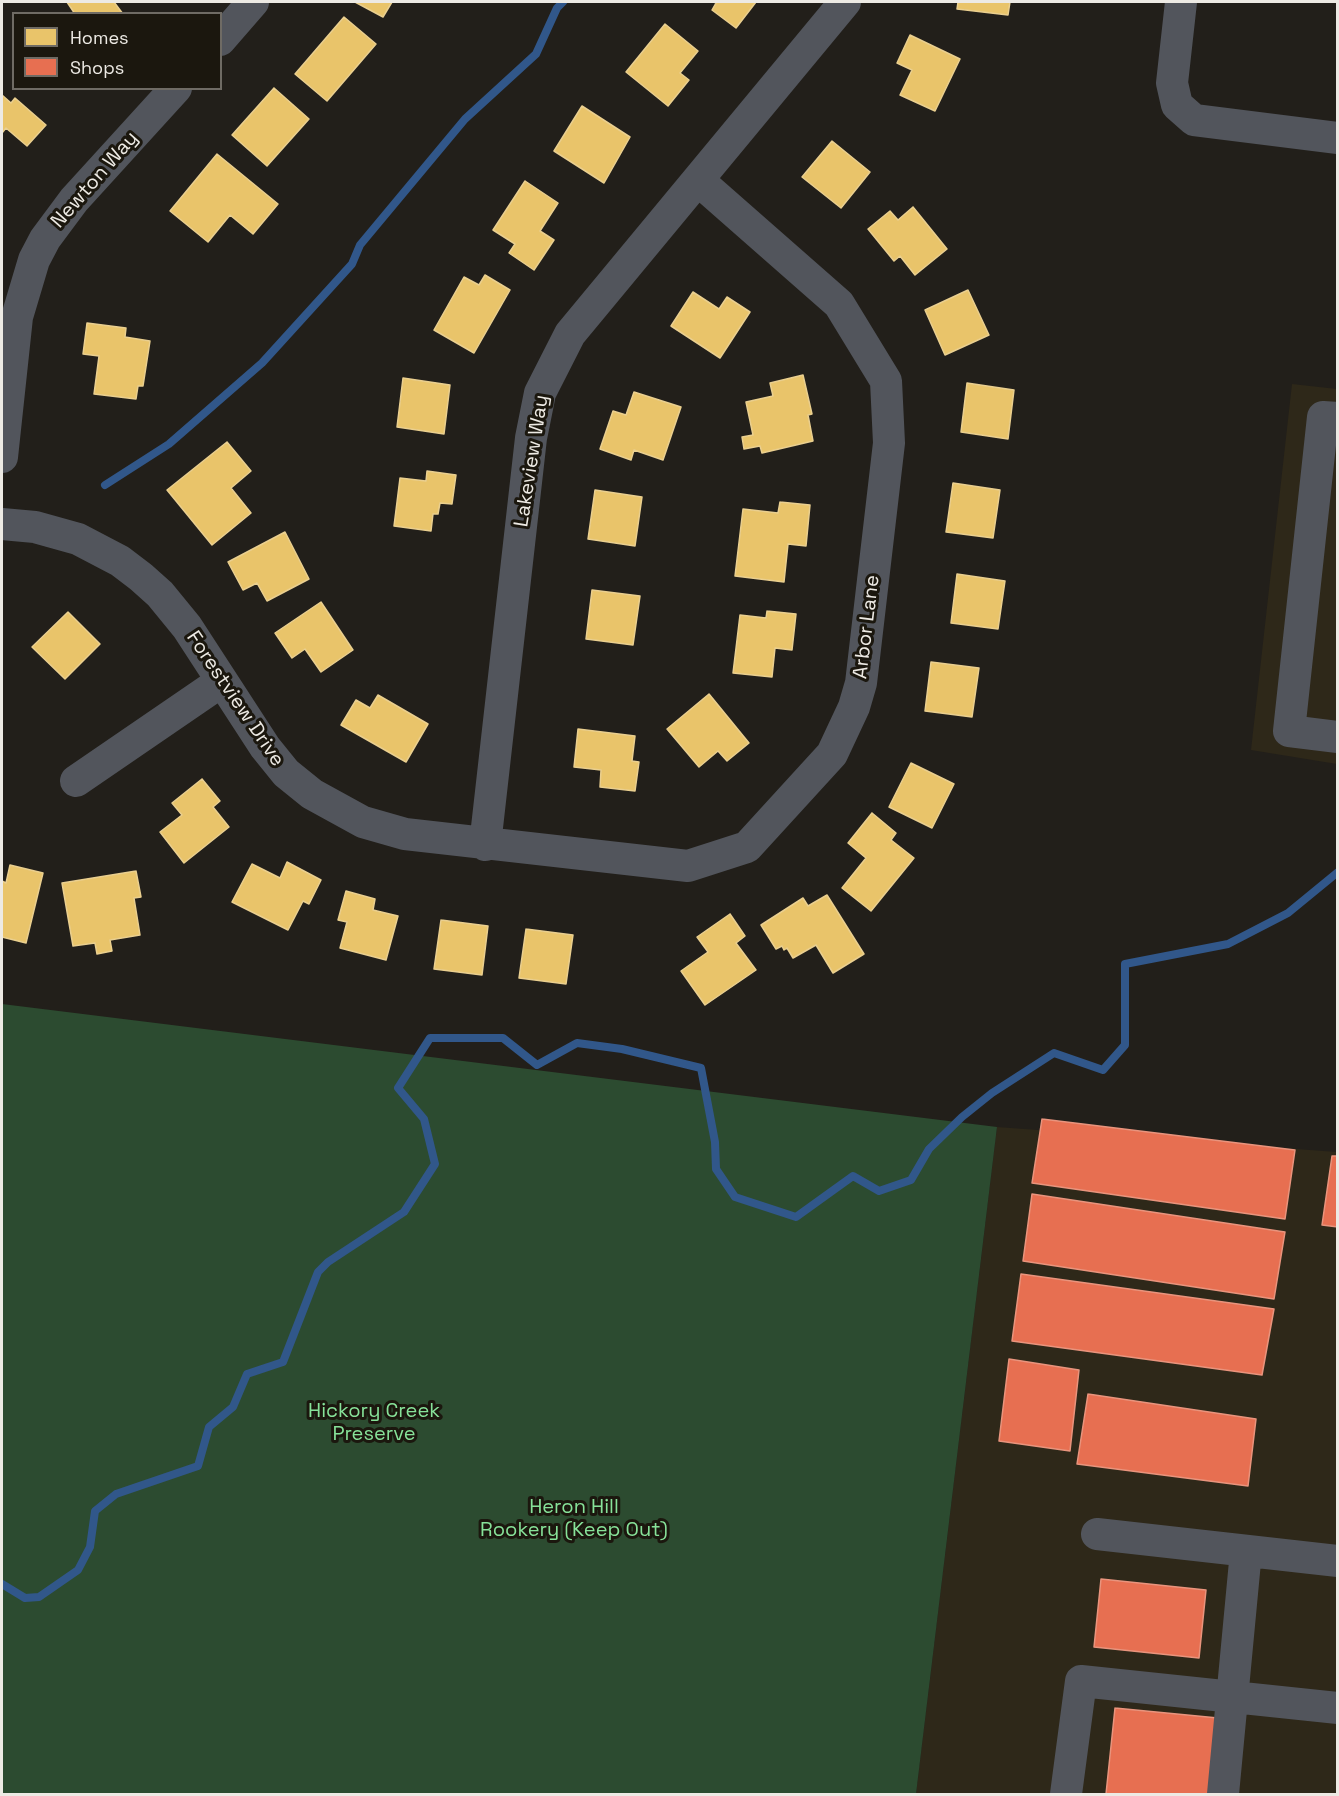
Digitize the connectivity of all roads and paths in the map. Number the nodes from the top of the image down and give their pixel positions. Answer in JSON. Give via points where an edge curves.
{"nodes":[{"id":1,"x":254,"y":2,"type":"edge"},
{"id":2,"x":845,"y":2,"type":"edge"},
{"id":3,"x":1181,"y":2,"type":"edge"},
{"id":4,"x":222,"y":38,"type":"edge"},
{"id":5,"x":174,"y":90,"type":"edge"},
{"id":6,"x":1338,"y":138,"type":"edge"},
{"id":7,"x":699,"y":181,"type":"junction"},
{"id":8,"x":1338,"y":418,"type":"edge"},
{"id":9,"x":2,"y":457,"type":"edge"},
{"id":10,"x":2,"y":524,"type":"edge"},
{"id":11,"x":222,"y":681,"type":"junction"},
{"id":12,"x":1338,"y":737,"type":"edge"},
{"id":13,"x":76,"y":781,"type":"dead end"},
{"id":14,"x":485,"y":845,"type":"junction"},
{"id":15,"x":1097,"y":1534,"type":"dead end"},
{"id":16,"x":1246,"y":1551,"type":"junction"},
{"id":17,"x":1338,"y":1561,"type":"edge"},
{"id":18,"x":1231,"y":1696,"type":"junction"},
{"id":19,"x":1338,"y":1708,"type":"edge"},
{"id":20,"x":1066,"y":1794,"type":"edge"},
{"id":21,"x":1223,"y":1794,"type":"edge"}],
"edges":[{"from":1,"to":4,"type":"street"},
{"from":2,"to":7,"type":"street","name":"Lakeview Way"},
{"from":3,"to":6,"type":"street","via":[[1172,83],[1177,105],[1194,120]]},
{"from":5,"to":9,"type":"street","name":"Newton Way","via":[[74,200],[34,260],[17,317]]},
{"from":7,"to":14,"type":"street","name":"Lakeview Way","via":[[570,334],[540,393],[531,438]]},
{"from":7,"to":14,"type":"street","name":"Arbor Lane","via":[[839,304],[886,381],[889,443],[861,683],[854,707],[832,754],[747,847],[687,866]]},
{"from":8,"to":12,"type":"street","via":[[1323,417],[1289,730]]},
{"from":10,"to":11,"type":"street","name":"Forestview Drive","via":[[62,534],[91,544],[120,561],[160,594]]},
{"from":11,"to":13,"type":"street"},
{"from":11,"to":14,"type":"street","name":"Forestview Drive","via":[[265,747],[286,773],[312,794],[385,830]]},
{"from":15,"to":16,"type":"street"},
{"from":16,"to":17,"type":"street"},
{"from":16,"to":18,"type":"street"},
{"from":18,"to":19,"type":"street"},
{"from":18,"to":20,"type":"street","via":[[1081,1681]]},
{"from":18,"to":21,"type":"street"}]}
